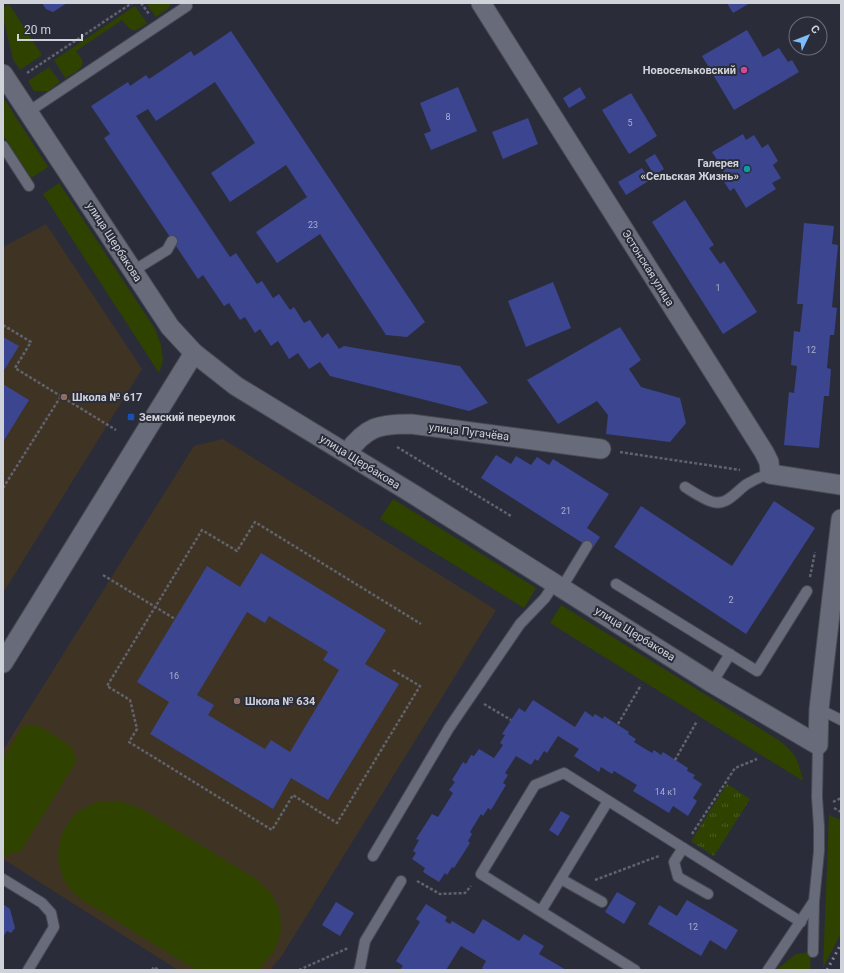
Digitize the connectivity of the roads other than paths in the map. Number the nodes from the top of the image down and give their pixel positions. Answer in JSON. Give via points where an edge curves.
{"nodes":[{"id":1,"x":185,"y":3,"type":"edge"},
{"id":2,"x":481,"y":3,"type":"edge"},
{"id":3,"x":6,"y":79,"type":"edge"},
{"id":4,"x":28,"y":112,"type":"junction"},
{"id":5,"x":3,"y":146,"type":"edge"},
{"id":6,"x":29,"y":186,"type":"dead end"},
{"id":7,"x":172,"y":241,"type":"dead end"},
{"id":8,"x":133,"y":270,"type":"junction"},
{"id":9,"x":194,"y":354,"type":"junction"},
{"id":10,"x":601,"y":449,"type":"road end"},
{"id":11,"x":347,"y":453,"type":"junction"},
{"id":12,"x":770,"y":474,"type":"junction"},
{"id":13,"x":841,"y":485,"type":"edge"},
{"id":14,"x":685,"y":488,"type":"dead end"},
{"id":15,"x":841,"y":519,"type":"edge"},
{"id":16,"x":587,"y":546,"type":"dead end"},
{"id":17,"x":616,"y":584,"type":"dead end"},
{"id":18,"x":558,"y":586,"type":"junction"},
{"id":19,"x":807,"y":591,"type":"dead end"},
{"id":20,"x":730,"y":654,"type":"junction"},
{"id":21,"x":3,"y":663,"type":"edge"},
{"id":22,"x":712,"y":683,"type":"junction"},
{"id":23,"x":819,"y":709,"type":"junction"},
{"id":24,"x":841,"y":720,"type":"edge"},
{"id":25,"x":818,"y":745,"type":"junction"},
{"id":26,"x":608,"y":801,"type":"junction"},
{"id":27,"x":683,"y":848,"type":"junction"},
{"id":28,"x":373,"y":856,"type":"dead end"},
{"id":29,"x":3,"y":878,"type":"edge"},
{"id":30,"x":561,"y":879,"type":"junction"},
{"id":31,"x":401,"y":881,"type":"dead end"},
{"id":32,"x":708,"y":894,"type":"dead end"},
{"id":33,"x":814,"y":901,"type":"junction"},
{"id":34,"x":602,"y":902,"type":"dead end"},
{"id":35,"x":541,"y":912,"type":"junction"},
{"id":36,"x":801,"y":922,"type":"junction"},
{"id":37,"x":813,"y":952,"type":"dead end"},
{"id":38,"x":28,"y":970,"type":"edge"},
{"id":39,"x":358,"y":970,"type":"edge"},
{"id":40,"x":634,"y":970,"type":"edge"},
{"id":41,"x":768,"y":970,"type":"edge"}],
"edges":[{"from":1,"to":4,"type":"lane","via":[[187,6]]},
{"from":2,"to":12,"type":"street","name":"Эстонская улица","via":[[764,452],[769,462]]},
{"from":3,"to":4,"type":"street","name":"улица Щербакова"},
{"from":4,"to":8,"type":"street","name":"улица Щербакова"},
{"from":5,"to":6,"type":"lane"},
{"from":7,"to":8,"type":"lane","via":[[167,250]]},
{"from":8,"to":9,"type":"street","name":"улица Щербакова","via":[[170,327]]},
{"from":9,"to":11,"type":"street","name":"улица Щербакова","via":[[236,386]]},
{"from":9,"to":21,"type":"street"},
{"from":10,"to":11,"type":"street","name":"улица Пугачёва","via":[[411,424],[391,424],[372,429],[357,439]]},
{"from":11,"to":18,"type":"street","name":"улица Щербакова"},
{"from":12,"to":13,"type":"street"},
{"from":12,"to":14,"type":"lane","via":[[751,481],[724,502],[711,502]]},
{"from":15,"to":23,"type":"street"},
{"from":16,"to":18,"type":"lane"},
{"from":17,"to":20,"type":"lane"},
{"from":18,"to":22,"type":"street","name":"улица Щербакова"},
{"from":18,"to":28,"type":"lane","via":[[520,624],[450,728]]},
{"from":19,"to":20,"type":"lane","via":[[758,671]]},
{"from":20,"to":22,"type":"lane"},
{"from":22,"to":25,"type":"street","name":"улица Щербакова"},
{"from":23,"to":24,"type":"lane"},
{"from":23,"to":25,"type":"street"},
{"from":25,"to":33,"type":"lane","via":[[819,843]]},
{"from":26,"to":27,"type":"lane"},
{"from":26,"to":30,"type":"lane"},
{"from":26,"to":35,"type":"lane","via":[[564,773],[536,785],[481,874]]},
{"from":27,"to":32,"type":"lane","via":[[674,862],[678,876]]},
{"from":27,"to":36,"type":"lane"},
{"from":29,"to":38,"type":"lane","via":[[42,903],[51,913],[54,927]]},
{"from":30,"to":34,"type":"lane"},
{"from":30,"to":35,"type":"lane"},
{"from":31,"to":39,"type":"lane","via":[[365,941]]},
{"from":33,"to":36,"type":"lane"},
{"from":33,"to":37,"type":"lane"},
{"from":35,"to":40,"type":"lane"},
{"from":36,"to":41,"type":"lane"}]}
